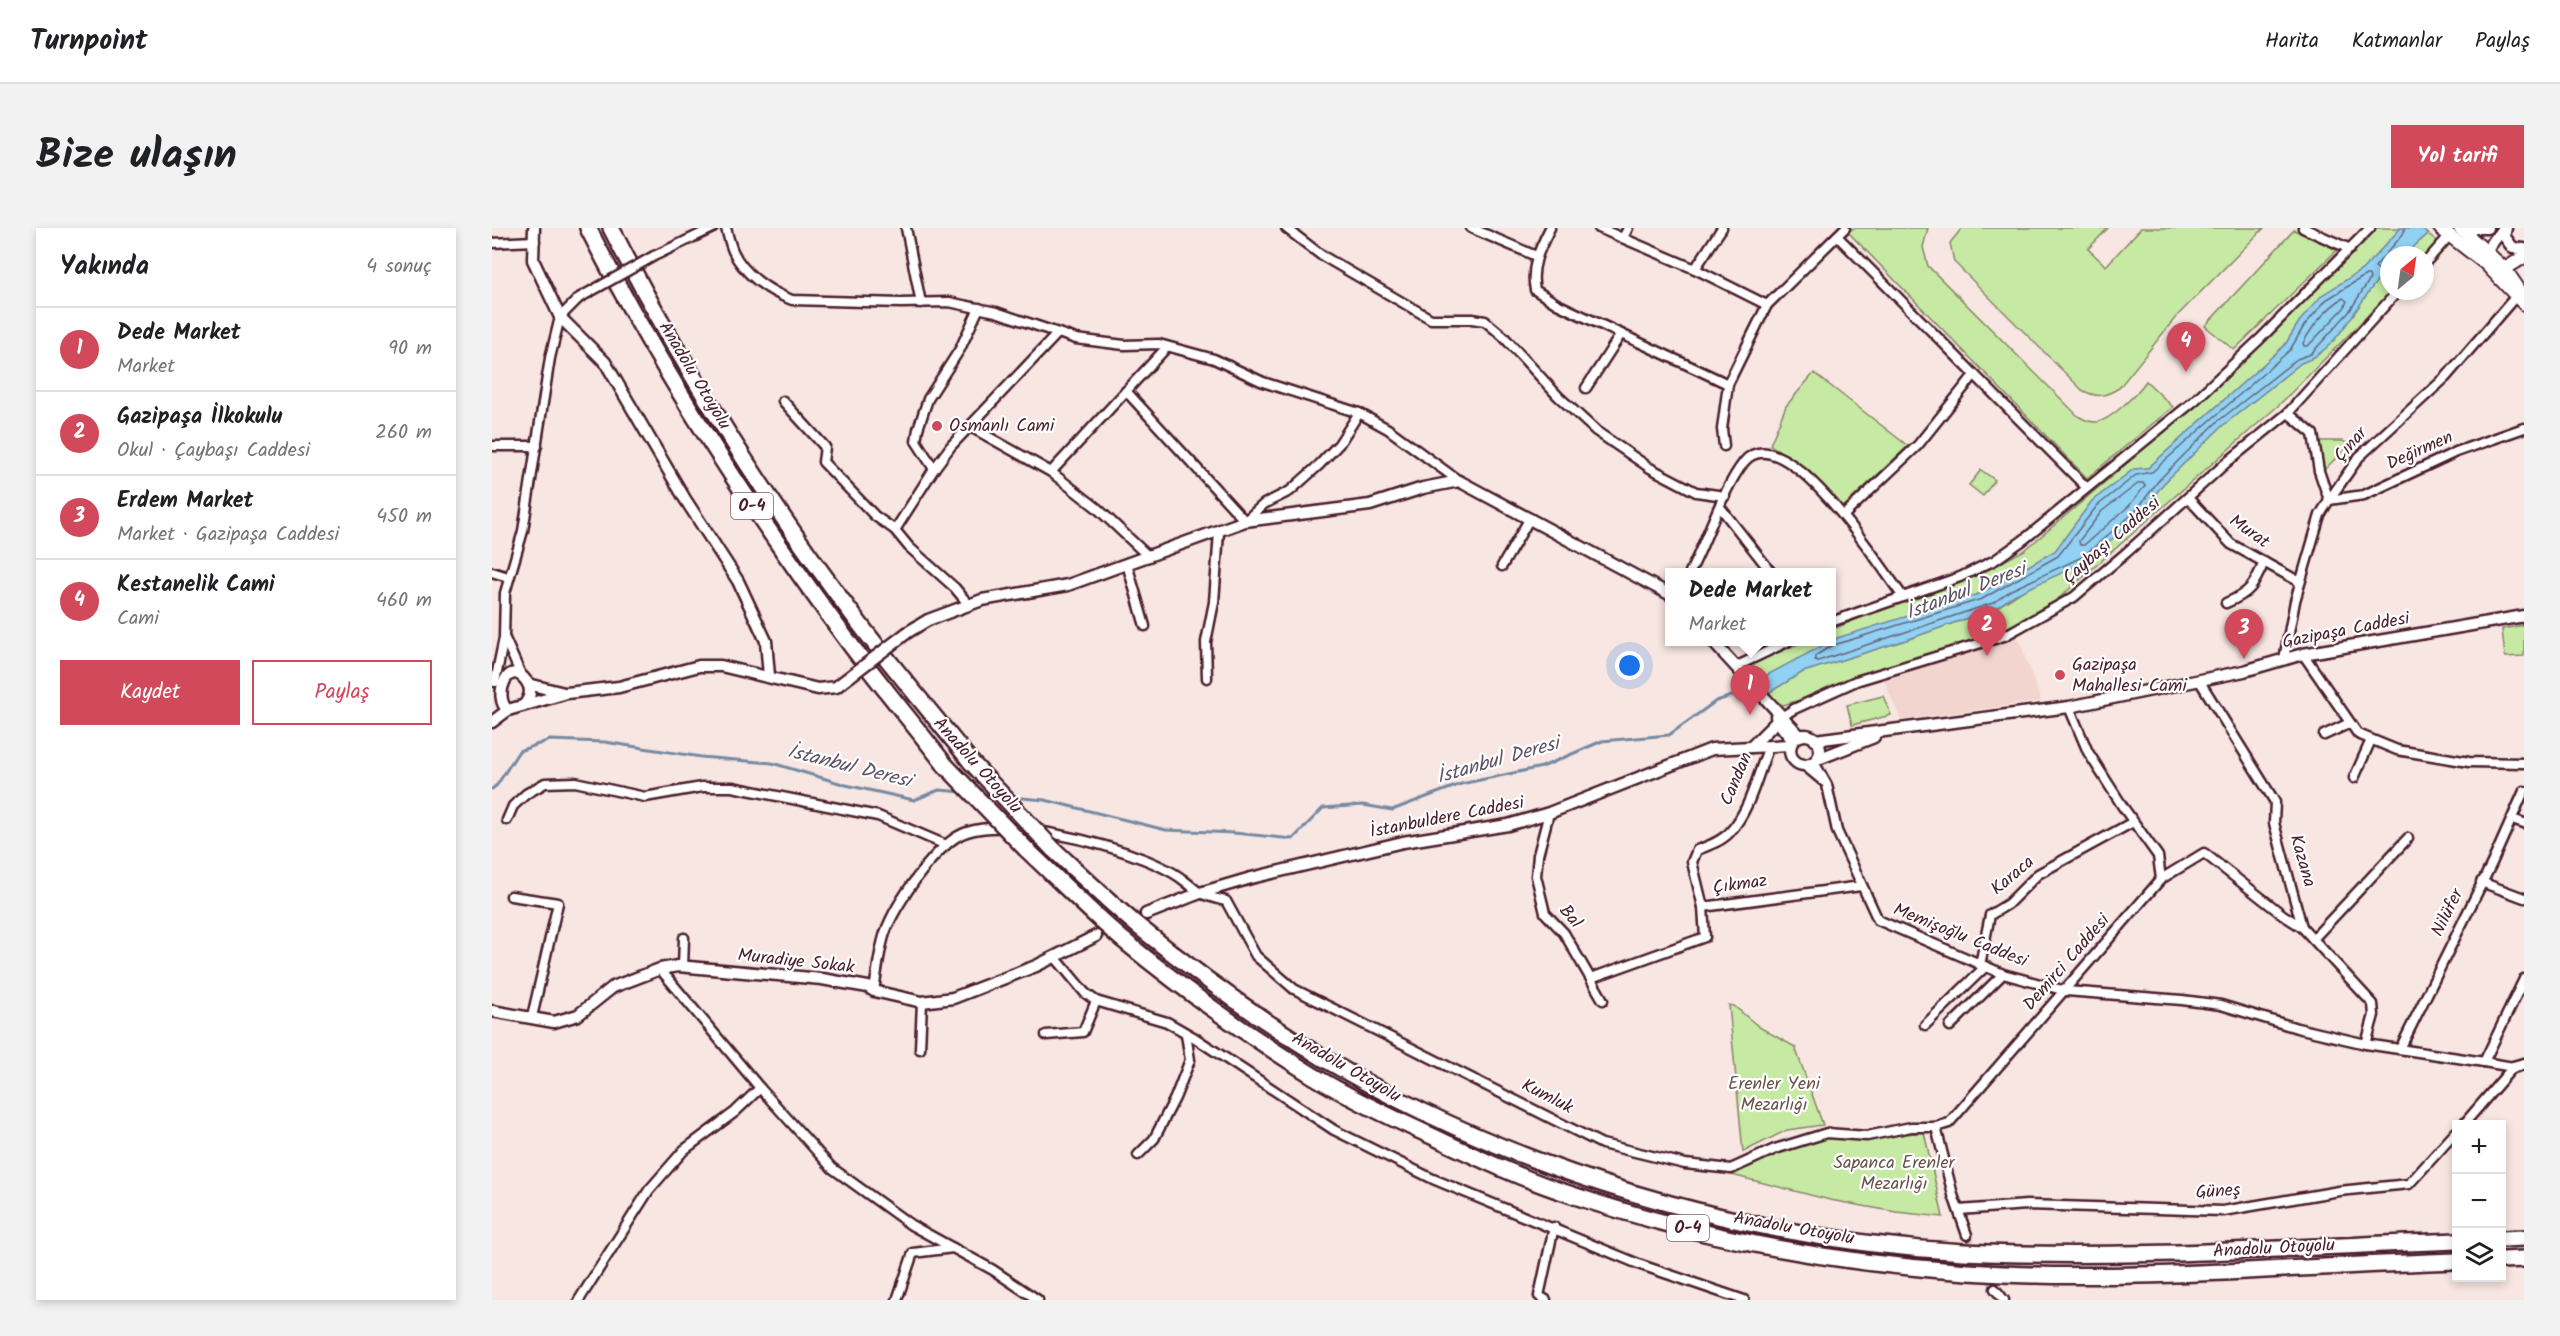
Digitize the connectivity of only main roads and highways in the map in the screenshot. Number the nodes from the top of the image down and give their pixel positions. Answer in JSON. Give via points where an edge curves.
{"nodes":[{"id":1,"x":588,"y":228,"type":"edge"},
{"id":2,"x":611,"y":228,"type":"edge"},
{"id":3,"x":622,"y":228,"type":"edge"},
{"id":4,"x":2450,"y":230,"type":"edge"},
{"id":5,"x":2524,"y":256,"type":"edge"},
{"id":6,"x":2500,"y":272,"type":"junction"},
{"id":7,"x":2521,"y":299,"type":"edge"},
{"id":8,"x":680,"y":355,"type":"junction"},
{"id":9,"x":2524,"y":1238,"type":"edge"},
{"id":10,"x":2506,"y":1239,"type":"edge"},
{"id":11,"x":2452,"y":1241,"type":"edge"},
{"id":12,"x":2524,"y":1259,"type":"edge"},
{"id":13,"x":2506,"y":1260,"type":"edge"},
{"id":14,"x":2452,"y":1261,"type":"edge"}],
"edges":[{"from":1,"to":14,"type":"highway","name":"Anadolu Otoyolu","number":"O-4","bridge":true,"via":[[665,368],[739,487],[848,642],[945,765],[1026,849],[1122,939],[1312,1075],[1493,1165],[1571,1195],[1734,1239],[1798,1251],[1967,1272],[2056,1275]]},
{"from":2,"to":8,"type":"highway","name":"Anadolu Otoyolu","number":"O-4"},
{"from":3,"to":8,"type":"highway"},
{"from":4,"to":6,"type":"main road"},
{"from":4,"to":6,"type":"main road","via":[[2487,250]]},
{"from":5,"to":6,"type":"main road"},
{"from":6,"to":7,"type":"main road"},
{"from":8,"to":11,"type":"highway","name":"Anadolu Otoyolu","number":"O-4","bridge":true,"via":[[865,632],[971,762],[1053,849],[1137,925],[1269,1023],[1323,1058],[1434,1117],[1500,1146],[1637,1195],[1824,1236],[1961,1252],[2060,1255]]},
{"from":9,"to":10,"type":"highway"},
{"from":12,"to":13,"type":"highway"}]}
